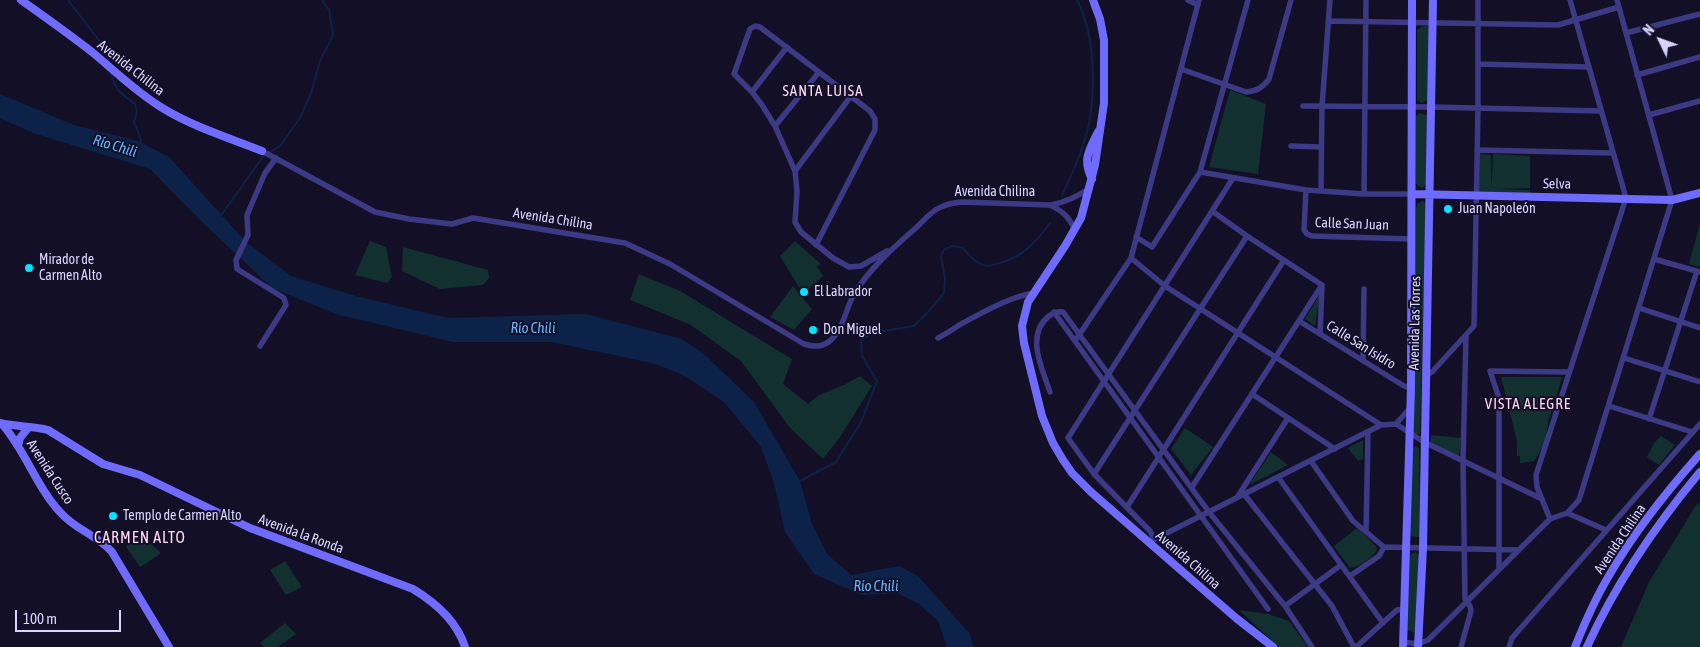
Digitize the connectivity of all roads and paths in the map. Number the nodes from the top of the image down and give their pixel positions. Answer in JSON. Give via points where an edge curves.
{"nodes":[{"id":1,"x":21,"y":0,"type":"edge"},
{"id":2,"x":1094,"y":0,"type":"edge"},
{"id":3,"x":1188,"y":0,"type":"edge"},
{"id":4,"x":1248,"y":0,"type":"edge"},
{"id":5,"x":1291,"y":0,"type":"edge"},
{"id":6,"x":1330,"y":0,"type":"edge"},
{"id":7,"x":1366,"y":0,"type":"edge"},
{"id":8,"x":1412,"y":0,"type":"edge"},
{"id":9,"x":1433,"y":0,"type":"edge"},
{"id":10,"x":1478,"y":0,"type":"edge"},
{"id":11,"x":1570,"y":0,"type":"edge"},
{"id":12,"x":1199,"y":2,"type":"edge"},
{"id":13,"x":1618,"y":3,"type":"edge"},
{"id":14,"x":1700,"y":14,"type":"edge"},
{"id":15,"x":1329,"y":20,"type":"junction"},
{"id":16,"x":1576,"y":20,"type":"junction"},
{"id":17,"x":1366,"y":21,"type":"junction"},
{"id":18,"x":1411,"y":21,"type":"junction"},
{"id":19,"x":1432,"y":22,"type":"junction"},
{"id":20,"x":1478,"y":23,"type":"junction"},
{"id":21,"x":1626,"y":33,"type":"junction"},
{"id":22,"x":787,"y":47,"type":"junction"},
{"id":23,"x":1700,"y":57,"type":"edge"},
{"id":24,"x":1478,"y":64,"type":"junction"},
{"id":25,"x":1589,"y":68,"type":"junction"},
{"id":26,"x":1181,"y":69,"type":"junction"},
{"id":27,"x":820,"y":72,"type":"junction"},
{"id":28,"x":1637,"y":75,"type":"junction"},
{"id":29,"x":1224,"y":85,"type":"junction"},
{"id":30,"x":752,"y":92,"type":"junction"},
{"id":31,"x":850,"y":96,"type":"junction"},
{"id":32,"x":1700,"y":101,"type":"edge"},
{"id":33,"x":1303,"y":106,"type":"dead end"},
{"id":34,"x":1322,"y":106,"type":"junction"},
{"id":35,"x":1365,"y":106,"type":"junction"},
{"id":36,"x":1412,"y":107,"type":"junction"},
{"id":37,"x":1431,"y":107,"type":"junction"},
{"id":38,"x":1478,"y":108,"type":"junction"},
{"id":39,"x":1601,"y":111,"type":"junction"},
{"id":40,"x":1648,"y":115,"type":"junction"},
{"id":41,"x":775,"y":126,"type":"junction"},
{"id":42,"x":1292,"y":146,"type":"dead end"},
{"id":43,"x":1321,"y":146,"type":"junction"},
{"id":44,"x":1478,"y":150,"type":"junction"},
{"id":45,"x":262,"y":151,"type":"joint"},
{"id":46,"x":1613,"y":153,"type":"junction"},
{"id":47,"x":274,"y":157,"type":"junction"},
{"id":48,"x":795,"y":171,"type":"junction"},
{"id":49,"x":1200,"y":172,"type":"junction"},
{"id":50,"x":1233,"y":178,"type":"junction"},
{"id":51,"x":1090,"y":188,"type":"junction"},
{"id":52,"x":1306,"y":190,"type":"junction"},
{"id":53,"x":1321,"y":191,"type":"junction"},
{"id":54,"x":1700,"y":193,"type":"edge"},
{"id":55,"x":1364,"y":194,"type":"junction"},
{"id":56,"x":1412,"y":194,"type":"junction"},
{"id":57,"x":1429,"y":194,"type":"junction"},
{"id":58,"x":1476,"y":195,"type":"junction"},
{"id":59,"x":1626,"y":198,"type":"junction"},
{"id":60,"x":1672,"y":200,"type":"junction"},
{"id":61,"x":1048,"y":205,"type":"junction"},
{"id":62,"x":1212,"y":211,"type":"junction"},
{"id":63,"x":1075,"y":230,"type":"junction"},
{"id":64,"x":1247,"y":236,"type":"junction"},
{"id":65,"x":1136,"y":237,"type":"junction"},
{"id":66,"x":1412,"y":239,"type":"junction"},
{"id":67,"x":896,"y":244,"type":"junction"},
{"id":68,"x":816,"y":245,"type":"junction"},
{"id":69,"x":1131,"y":258,"type":"junction"},
{"id":70,"x":1654,"y":259,"type":"junction"},
{"id":71,"x":1284,"y":260,"type":"junction"},
{"id":72,"x":1699,"y":272,"type":"edge"},
{"id":73,"x":1322,"y":285,"type":"junction"},
{"id":74,"x":1164,"y":286,"type":"junction"},
{"id":75,"x":1364,"y":289,"type":"dead end"},
{"id":76,"x":1033,"y":293,"type":"junction"},
{"id":77,"x":1639,"y":308,"type":"junction"},
{"id":78,"x":1200,"y":309,"type":"junction"},
{"id":79,"x":1054,"y":312,"type":"junction"},
{"id":80,"x":1299,"y":321,"type":"junction"},
{"id":81,"x":1681,"y":322,"type":"junction"},
{"id":82,"x":1700,"y":328,"type":"edge"},
{"id":83,"x":1237,"y":333,"type":"junction"},
{"id":84,"x":1080,"y":334,"type":"junction"},
{"id":85,"x":1320,"y":334,"type":"junction"},
{"id":86,"x":1466,"y":334,"type":"junction"},
{"id":87,"x":938,"y":338,"type":"dead end"},
{"id":88,"x":1075,"y":341,"type":"junction"},
{"id":89,"x":260,"y":346,"type":"dead end"},
{"id":90,"x":1276,"y":357,"type":"junction"},
{"id":91,"x":1624,"y":358,"type":"junction"},
{"id":92,"x":1362,"y":360,"type":"junction"},
{"id":93,"x":1665,"y":371,"type":"junction"},
{"id":94,"x":1569,"y":372,"type":"junction"},
{"id":95,"x":1108,"y":374,"type":"junction"},
{"id":96,"x":1426,"y":375,"type":"junction"},
{"id":97,"x":1104,"y":381,"type":"junction"},
{"id":98,"x":1700,"y":382,"type":"edge"},
{"id":99,"x":1411,"y":388,"type":"junction"},
{"id":100,"x":1050,"y":392,"type":"dead end"},
{"id":101,"x":1252,"y":394,"type":"junction"},
{"id":102,"x":1609,"y":406,"type":"junction"},
{"id":103,"x":1410,"y":408,"type":"junction"},
{"id":104,"x":1135,"y":410,"type":"junction"},
{"id":105,"x":1130,"y":418,"type":"junction"},
{"id":106,"x":1288,"y":418,"type":"junction"},
{"id":107,"x":1649,"y":419,"type":"junction"},
{"id":108,"x":1,"y":423,"type":"edge"},
{"id":109,"x":1396,"y":424,"type":"junction"},
{"id":110,"x":1700,"y":424,"type":"edge"},
{"id":111,"x":1381,"y":425,"type":"junction"},
{"id":112,"x":28,"y":428,"type":"junction"},
{"id":113,"x":1368,"y":432,"type":"junction"},
{"id":114,"x":1410,"y":432,"type":"junction"},
{"id":115,"x":1692,"y":432,"type":"junction"},
{"id":116,"x":1424,"y":442,"type":"junction"},
{"id":117,"x":18,"y":446,"type":"junction"},
{"id":118,"x":1335,"y":448,"type":"junction"},
{"id":119,"x":1163,"y":449,"type":"junction"},
{"id":120,"x":1700,"y":454,"type":"edge"},
{"id":121,"x":1158,"y":457,"type":"junction"},
{"id":122,"x":1311,"y":461,"type":"junction"},
{"id":123,"x":1463,"y":461,"type":"junction"},
{"id":124,"x":1700,"y":472,"type":"edge"},
{"id":125,"x":1094,"y":474,"type":"junction"},
{"id":126,"x":1278,"y":477,"type":"junction"},
{"id":127,"x":1499,"y":478,"type":"junction"},
{"id":128,"x":1192,"y":487,"type":"junction"},
{"id":129,"x":1244,"y":494,"type":"junction"},
{"id":130,"x":1237,"y":498,"type":"junction"},
{"id":131,"x":1542,"y":499,"type":"junction"},
{"id":132,"x":1126,"y":507,"type":"junction"},
{"id":133,"x":1209,"y":512,"type":"junction"},
{"id":134,"x":1567,"y":513,"type":"junction"},
{"id":135,"x":1201,"y":516,"type":"junction"},
{"id":136,"x":1550,"y":519,"type":"junction"},
{"id":137,"x":1606,"y":530,"type":"junction"},
{"id":138,"x":1366,"y":532,"type":"junction"},
{"id":139,"x":1151,"y":541,"type":"junction"},
{"id":140,"x":1384,"y":547,"type":"junction"},
{"id":141,"x":1406,"y":547,"type":"junction"},
{"id":142,"x":1423,"y":548,"type":"junction"},
{"id":143,"x":1464,"y":548,"type":"junction"},
{"id":144,"x":1499,"y":549,"type":"junction"},
{"id":145,"x":1519,"y":550,"type":"junction"},
{"id":146,"x":1341,"y":565,"type":"junction"},
{"id":147,"x":1499,"y":569,"type":"junction"},
{"id":148,"x":1350,"y":576,"type":"junction"},
{"id":149,"x":1315,"y":584,"type":"junction"},
{"id":150,"x":1466,"y":602,"type":"junction"},
{"id":151,"x":1285,"y":606,"type":"junction"},
{"id":152,"x":1268,"y":609,"type":"dead end"},
{"id":153,"x":1404,"y":609,"type":"junction"},
{"id":154,"x":1383,"y":623,"type":"junction"},
{"id":155,"x":1403,"y":644,"type":"edge"},
{"id":156,"x":1418,"y":645,"type":"edge"},
{"id":157,"x":1588,"y":646,"type":"edge"},
{"id":158,"x":169,"y":647,"type":"edge"},
{"id":159,"x":465,"y":647,"type":"edge"},
{"id":160,"x":1272,"y":647,"type":"edge"},
{"id":161,"x":1312,"y":647,"type":"edge"},
{"id":162,"x":1355,"y":647,"type":"edge"},
{"id":163,"x":1461,"y":647,"type":"edge"},
{"id":164,"x":1509,"y":647,"type":"edge"},
{"id":165,"x":1574,"y":647,"type":"edge"}],
"edges":[{"from":1,"to":45,"type":"street","name":"Avenida Chilina","via":[[164,109],[197,126]]},
{"from":2,"to":51,"type":"street","via":[[1104,40],[1104,103]]},
{"from":3,"to":12,"type":"street"},
{"from":4,"to":29,"type":"street"},
{"from":5,"to":29,"type":"street","via":[[1269,79],[1255,91],[1246,92]]},
{"from":6,"to":15,"type":"street"},
{"from":7,"to":17,"type":"street"},
{"from":8,"to":18,"type":"street","name":"Avenida Las Torres"},
{"from":9,"to":19,"type":"street","name":"Avenida Las Torres"},
{"from":10,"to":20,"type":"street"},
{"from":11,"to":16,"type":"street"},
{"from":12,"to":26,"type":"street"},
{"from":13,"to":16,"type":"street"},
{"from":13,"to":21,"type":"street"},
{"from":14,"to":21,"type":"street"},
{"from":15,"to":17,"type":"street"},
{"from":15,"to":34,"type":"street"},
{"from":16,"to":20,"type":"street","via":[[1558,25]]},
{"from":16,"to":25,"type":"street"},
{"from":17,"to":18,"type":"street"},
{"from":17,"to":35,"type":"street"},
{"from":18,"to":19,"type":"street"},
{"from":18,"to":36,"type":"street","name":"Avenida Las Torres"},
{"from":19,"to":20,"type":"street"},
{"from":19,"to":37,"type":"street","name":"Avenida Las Torres"},
{"from":20,"to":24,"type":"street"},
{"from":21,"to":28,"type":"street"},
{"from":22,"to":27,"type":"street"},
{"from":22,"to":30,"type":"street"},
{"from":22,"to":30,"type":"street","via":[[760,27],[751,28],[734,74]]},
{"from":23,"to":28,"type":"street"},
{"from":24,"to":25,"type":"street"},
{"from":24,"to":38,"type":"street"},
{"from":25,"to":39,"type":"street"},
{"from":26,"to":29,"type":"street"},
{"from":26,"to":65,"type":"street"},
{"from":27,"to":31,"type":"street"},
{"from":27,"to":41,"type":"street"},
{"from":28,"to":40,"type":"street"},
{"from":29,"to":49,"type":"street"},
{"from":30,"to":41,"type":"street"},
{"from":31,"to":48,"type":"street"},
{"from":31,"to":68,"type":"street","via":[[873,114],[875,130]]},
{"from":32,"to":40,"type":"street"},
{"from":33,"to":34,"type":"street"},
{"from":34,"to":35,"type":"street"},
{"from":34,"to":43,"type":"street"},
{"from":35,"to":36,"type":"street"},
{"from":35,"to":55,"type":"street"},
{"from":36,"to":37,"type":"street"},
{"from":36,"to":56,"type":"street","name":"Avenida Las Torres"},
{"from":37,"to":38,"type":"street"},
{"from":37,"to":57,"type":"street","name":"Avenida Las Torres"},
{"from":38,"to":39,"type":"street"},
{"from":38,"to":44,"type":"street"},
{"from":39,"to":46,"type":"street"},
{"from":40,"to":60,"type":"street"},
{"from":41,"to":48,"type":"street"},
{"from":42,"to":43,"type":"street"},
{"from":43,"to":53,"type":"street"},
{"from":44,"to":46,"type":"street"},
{"from":44,"to":58,"type":"street"},
{"from":45,"to":47,"type":"street","name":"Avenida Chilina"},
{"from":46,"to":59,"type":"street"},
{"from":47,"to":67,"type":"street","name":"Avenida Chilina","via":[[375,212],[452,224],[473,218],[625,243],[670,264],[804,344],[815,347],[831,340],[864,278]]},
{"from":47,"to":89,"type":"street","via":[[247,215],[248,235],[236,260],[237,269],[284,298],[286,305]]},
{"from":48,"to":68,"type":"street","via":[[796,222],[801,232]]},
{"from":49,"to":50,"type":"street"},
{"from":49,"to":65,"type":"street","via":[[1152,247]]},
{"from":50,"to":52,"type":"street"},
{"from":50,"to":62,"type":"street"},
{"from":51,"to":61,"type":"street","name":"Avenida Chilina","via":[[1078,197]]},
{"from":51,"to":63,"type":"street"},
{"from":52,"to":53,"type":"street"},
{"from":52,"to":66,"type":"street","name":"Calle San Juan","via":[[1304,230],[1307,234]]},
{"from":53,"to":55,"type":"street"},
{"from":54,"to":60,"type":"street","name":"Selva"},
{"from":55,"to":56,"type":"street"},
{"from":56,"to":57,"type":"street","name":"Selva"},
{"from":56,"to":66,"type":"street","name":"Avenida Las Torres"},
{"from":57,"to":58,"type":"street","name":"Selva"},
{"from":57,"to":96,"type":"street","name":"Avenida Las Torres"},
{"from":58,"to":59,"type":"street","name":"Selva"},
{"from":58,"to":86,"type":"street","via":[[1474,326]]},
{"from":59,"to":60,"type":"street","name":"Selva"},
{"from":59,"to":94,"type":"street"},
{"from":60,"to":70,"type":"street"},
{"from":61,"to":63,"type":"street","name":"Avenida Chilina","via":[[1065,214]]},
{"from":61,"to":67,"type":"street","name":"Avenida Chilina","via":[[948,204],[935,210]]},
{"from":62,"to":64,"type":"street"},
{"from":62,"to":74,"type":"street"},
{"from":63,"to":76,"type":"street","name":"Avenida Chilina"},
{"from":64,"to":71,"type":"street"},
{"from":64,"to":78,"type":"street"},
{"from":65,"to":69,"type":"street"},
{"from":66,"to":99,"type":"street","name":"Avenida Las Torres"},
{"from":67,"to":68,"type":"street","via":[[861,266],[849,267]]},
{"from":69,"to":74,"type":"street"},
{"from":69,"to":84,"type":"street"},
{"from":70,"to":72,"type":"street"},
{"from":70,"to":77,"type":"street"},
{"from":71,"to":73,"type":"street"},
{"from":71,"to":83,"type":"street"},
{"from":72,"to":81,"type":"street"},
{"from":73,"to":80,"type":"street"},
{"from":73,"to":85,"type":"street"},
{"from":74,"to":78,"type":"street"},
{"from":74,"to":95,"type":"street"},
{"from":75,"to":92,"type":"street"},
{"from":76,"to":87,"type":"street","via":[[1012,298]]},
{"from":76,"to":139,"type":"street","name":"Avenida Chilina","via":[[1022,326],[1024,343],[1042,416],[1053,443],[1072,472],[1091,492]]},
{"from":77,"to":81,"type":"street"},
{"from":77,"to":91,"type":"street"},
{"from":78,"to":83,"type":"street"},
{"from":78,"to":104,"type":"street"},
{"from":79,"to":84,"type":"street","via":[[1063,312]]},
{"from":79,"to":88,"type":"street"},
{"from":79,"to":100,"type":"street","via":[[1041,322],[1036,340]]},
{"from":80,"to":85,"type":"street","name":"Calle San Isidro"},
{"from":80,"to":90,"type":"street"},
{"from":81,"to":82,"type":"street"},
{"from":81,"to":93,"type":"street"},
{"from":83,"to":90,"type":"street"},
{"from":83,"to":119,"type":"street"},
{"from":84,"to":88,"type":"street"},
{"from":84,"to":95,"type":"street"},
{"from":85,"to":92,"type":"street","name":"Calle San Isidro"},
{"from":86,"to":96,"type":"street"},
{"from":86,"to":123,"type":"street"},
{"from":88,"to":97,"type":"street"},
{"from":90,"to":101,"type":"street"},
{"from":90,"to":111,"type":"street"},
{"from":91,"to":93,"type":"street"},
{"from":91,"to":102,"type":"street"},
{"from":92,"to":99,"type":"street","name":"Calle San Isidro"},
{"from":93,"to":98,"type":"street"},
{"from":93,"to":107,"type":"street"},
{"from":94,"to":127,"type":"street","via":[[1490,371],[1499,398]]},
{"from":94,"to":131,"type":"street","via":[[1536,475]]},
{"from":95,"to":97,"type":"street"},
{"from":95,"to":104,"type":"street"},
{"from":96,"to":116,"type":"street","name":"Avenida Las Torres"},
{"from":97,"to":105,"type":"street"},
{"from":97,"to":125,"type":"street","via":[[1068,438]]},
{"from":99,"to":103,"type":"street","name":"Avenida Las Torres"},
{"from":101,"to":106,"type":"street"},
{"from":101,"to":128,"type":"street"},
{"from":102,"to":107,"type":"street"},
{"from":102,"to":134,"type":"street","via":[[1580,500]]},
{"from":103,"to":109,"type":"street"},
{"from":103,"to":114,"type":"street","name":"Avenida Las Torres"},
{"from":104,"to":105,"type":"street"},
{"from":104,"to":119,"type":"street"},
{"from":105,"to":121,"type":"street"},
{"from":105,"to":125,"type":"street"},
{"from":106,"to":118,"type":"street"},
{"from":106,"to":130,"type":"street"},
{"from":107,"to":115,"type":"street"},
{"from":108,"to":112,"type":"street","name":"Avenida la Ronda"},
{"from":108,"to":117,"type":"street","name":"Avenida Cusco"},
{"from":109,"to":111,"type":"street"},
{"from":109,"to":114,"type":"street"},
{"from":110,"to":115,"type":"street"},
{"from":111,"to":113,"type":"street"},
{"from":112,"to":117,"type":"street"},
{"from":112,"to":159,"type":"street","name":"Avenida la Ronda","via":[[48,430],[103,464],[140,475],[250,528],[413,589],[433,601],[448,617],[462,636]]},
{"from":113,"to":118,"type":"street"},
{"from":113,"to":138,"type":"street"},
{"from":114,"to":116,"type":"street"},
{"from":114,"to":141,"type":"street","name":"Avenida Las Torres"},
{"from":115,"to":137,"type":"street"},
{"from":116,"to":123,"type":"street"},
{"from":116,"to":142,"type":"street","name":"Avenida Las Torres"},
{"from":117,"to":158,"type":"street","name":"Avenida Cusco","via":[[59,512],[112,552]]},
{"from":118,"to":122,"type":"street"},
{"from":119,"to":121,"type":"street"},
{"from":119,"to":128,"type":"street"},
{"from":120,"to":165,"type":"street","name":"Avenida Chilina","via":[[1632,538],[1609,575]]},
{"from":121,"to":132,"type":"street"},
{"from":121,"to":135,"type":"street"},
{"from":122,"to":126,"type":"street"},
{"from":122,"to":138,"type":"street","via":[[1353,521]]},
{"from":123,"to":127,"type":"street"},
{"from":123,"to":143,"type":"street"},
{"from":124,"to":157,"type":"street","name":"Avenida Chilina","via":[[1643,546],[1612,597]]},
{"from":125,"to":132,"type":"street"},
{"from":126,"to":129,"type":"street"},
{"from":126,"to":146,"type":"street"},
{"from":127,"to":131,"type":"street"},
{"from":127,"to":144,"type":"street"},
{"from":128,"to":133,"type":"street"},
{"from":129,"to":130,"type":"street"},
{"from":129,"to":149,"type":"street"},
{"from":130,"to":133,"type":"street"},
{"from":131,"to":136,"type":"street"},
{"from":132,"to":139,"type":"street","via":[[1150,531]]},
{"from":133,"to":135,"type":"street"},
{"from":133,"to":151,"type":"street"},
{"from":134,"to":136,"type":"street"},
{"from":134,"to":137,"type":"street"},
{"from":135,"to":139,"type":"street"},
{"from":135,"to":152,"type":"street"},
{"from":136,"to":145,"type":"street"},
{"from":137,"to":164,"type":"street","via":[[1512,638]]},
{"from":138,"to":140,"type":"street"},
{"from":139,"to":160,"type":"street","name":"Avenida Chilina"},
{"from":140,"to":141,"type":"street"},
{"from":140,"to":148,"type":"street","via":[[1379,556]]},
{"from":141,"to":142,"type":"street"},
{"from":141,"to":153,"type":"street","name":"Avenida Las Torres"},
{"from":142,"to":143,"type":"street"},
{"from":142,"to":156,"type":"street","name":"Avenida Las Torres"},
{"from":143,"to":144,"type":"street"},
{"from":143,"to":150,"type":"street"},
{"from":144,"to":145,"type":"street"},
{"from":144,"to":147,"type":"street"},
{"from":145,"to":147,"type":"street"},
{"from":146,"to":148,"type":"street"},
{"from":146,"to":149,"type":"street"},
{"from":147,"to":150,"type":"street"},
{"from":148,"to":154,"type":"street"},
{"from":149,"to":151,"type":"street"},
{"from":149,"to":162,"type":"street","via":[[1332,606]]},
{"from":150,"to":156,"type":"street","via":[[1428,640]]},
{"from":150,"to":163,"type":"street","via":[[1471,611]]},
{"from":151,"to":161,"type":"street"},
{"from":153,"to":154,"type":"street","via":[[1397,610]]},
{"from":153,"to":155,"type":"street","name":"Avenida Las Torres"},
{"from":154,"to":162,"type":"street"},
{"from":155,"to":156,"type":"street"}]}
